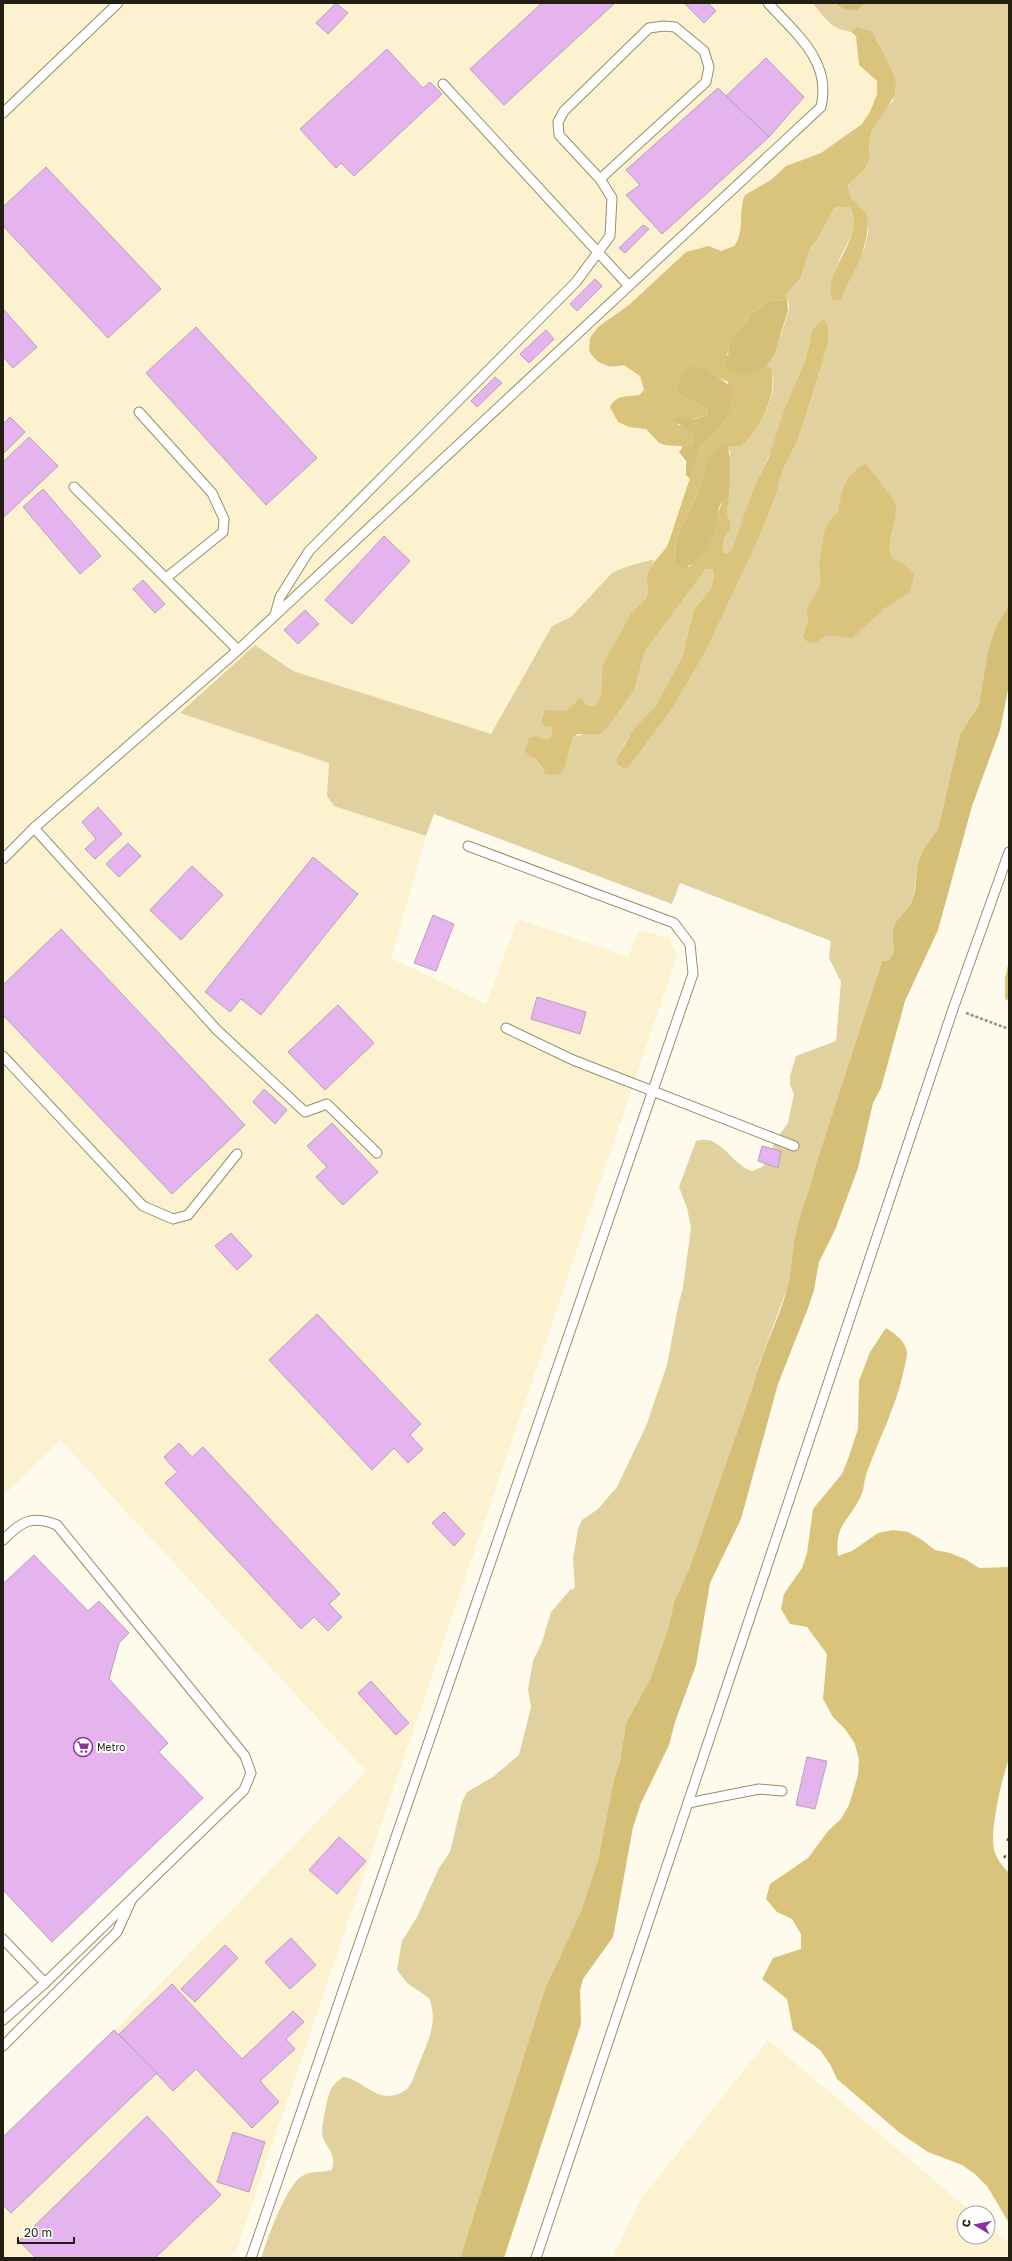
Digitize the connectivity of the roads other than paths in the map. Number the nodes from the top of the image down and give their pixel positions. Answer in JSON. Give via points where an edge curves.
{"nodes":[{"id":1,"x":118,"y":3,"type":"edge"},
{"id":2,"x":768,"y":3,"type":"edge"},
{"id":3,"x":444,"y":84,"type":"dead end"},
{"id":4,"x":3,"y":113,"type":"edge"},
{"id":5,"x":600,"y":179,"type":"junction"},
{"id":6,"x":596,"y":252,"type":"junction"},
{"id":7,"x":629,"y":286,"type":"junction"},
{"id":8,"x":139,"y":412,"type":"dead end"},
{"id":9,"x":74,"y":487,"type":"dead end"},
{"id":10,"x":166,"y":578,"type":"junction"},
{"id":11,"x":274,"y":616,"type":"junction"},
{"id":12,"x":238,"y":650,"type":"junction"},
{"id":13,"x":34,"y":828,"type":"junction"},
{"id":14,"x":468,"y":846,"type":"dead end"},
{"id":15,"x":1009,"y":852,"type":"edge"},
{"id":16,"x":3,"y":858,"type":"edge"},
{"id":17,"x":506,"y":1028,"type":"dead end"},
{"id":18,"x":3,"y":1056,"type":"edge"},
{"id":19,"x":653,"y":1090,"type":"junction"},
{"id":20,"x":794,"y":1146,"type":"dead end"},
{"id":21,"x":377,"y":1153,"type":"dead end"},
{"id":22,"x":237,"y":1154,"type":"dead end"},
{"id":23,"x":3,"y":1540,"type":"edge"},
{"id":24,"x":782,"y":1791,"type":"dead end"},
{"id":25,"x":688,"y":1803,"type":"junction"},
{"id":26,"x":135,"y":1894,"type":"junction"},
{"id":27,"x":3,"y":1939,"type":"edge"},
{"id":28,"x":45,"y":1983,"type":"junction"},
{"id":29,"x":3,"y":2020,"type":"edge"},
{"id":30,"x":3,"y":2046,"type":"edge"},
{"id":31,"x":251,"y":2258,"type":"edge"},
{"id":32,"x":536,"y":2258,"type":"edge"}],
"edges":[{"from":1,"to":4,"type":"lane"},
{"from":2,"to":7,"type":"lane","via":[[807,46],[820,67],[825,91],[821,107]]},
{"from":3,"to":6,"type":"lane"},
{"from":5,"to":5,"type":"lane","via":[[559,135],[558,122],[564,111],[648,28],[676,27],[704,51],[709,67],[706,82]]},
{"from":5,"to":6,"type":"lane","via":[[612,198],[610,236]]},
{"from":6,"to":7,"type":"lane"},
{"from":6,"to":11,"type":"lane","via":[[576,282],[309,551],[280,597]]},
{"from":7,"to":11,"type":"lane"},
{"from":8,"to":10,"type":"lane","via":[[212,493],[224,519],[222,532]]},
{"from":9,"to":10,"type":"lane"},
{"from":10,"to":12,"type":"lane"},
{"from":11,"to":12,"type":"lane"},
{"from":12,"to":13,"type":"lane"},
{"from":13,"to":16,"type":"lane"},
{"from":13,"to":21,"type":"lane","via":[[223,1036],[305,1112],[327,1104]]},
{"from":14,"to":19,"type":"lane","via":[[674,923],[690,944],[693,974]]},
{"from":15,"to":25,"type":"lane","via":[[953,1009]]},
{"from":17,"to":19,"type":"lane","via":[[573,1060]]},
{"from":18,"to":22,"type":"lane","via":[[143,1206],[174,1219],[188,1215]]},
{"from":19,"to":20,"type":"lane"},
{"from":19,"to":31,"type":"lane"},
{"from":23,"to":26,"type":"lane","via":[[18,1525],[40,1518],[57,1525],[245,1756],[251,1773],[244,1790]]},
{"from":24,"to":25,"type":"lane","via":[[759,1789]]},
{"from":25,"to":32,"type":"lane"},
{"from":26,"to":28,"type":"lane"},
{"from":26,"to":30,"type":"lane","via":[[117,1932]]},
{"from":27,"to":28,"type":"lane"},
{"from":28,"to":29,"type":"lane"}]}
